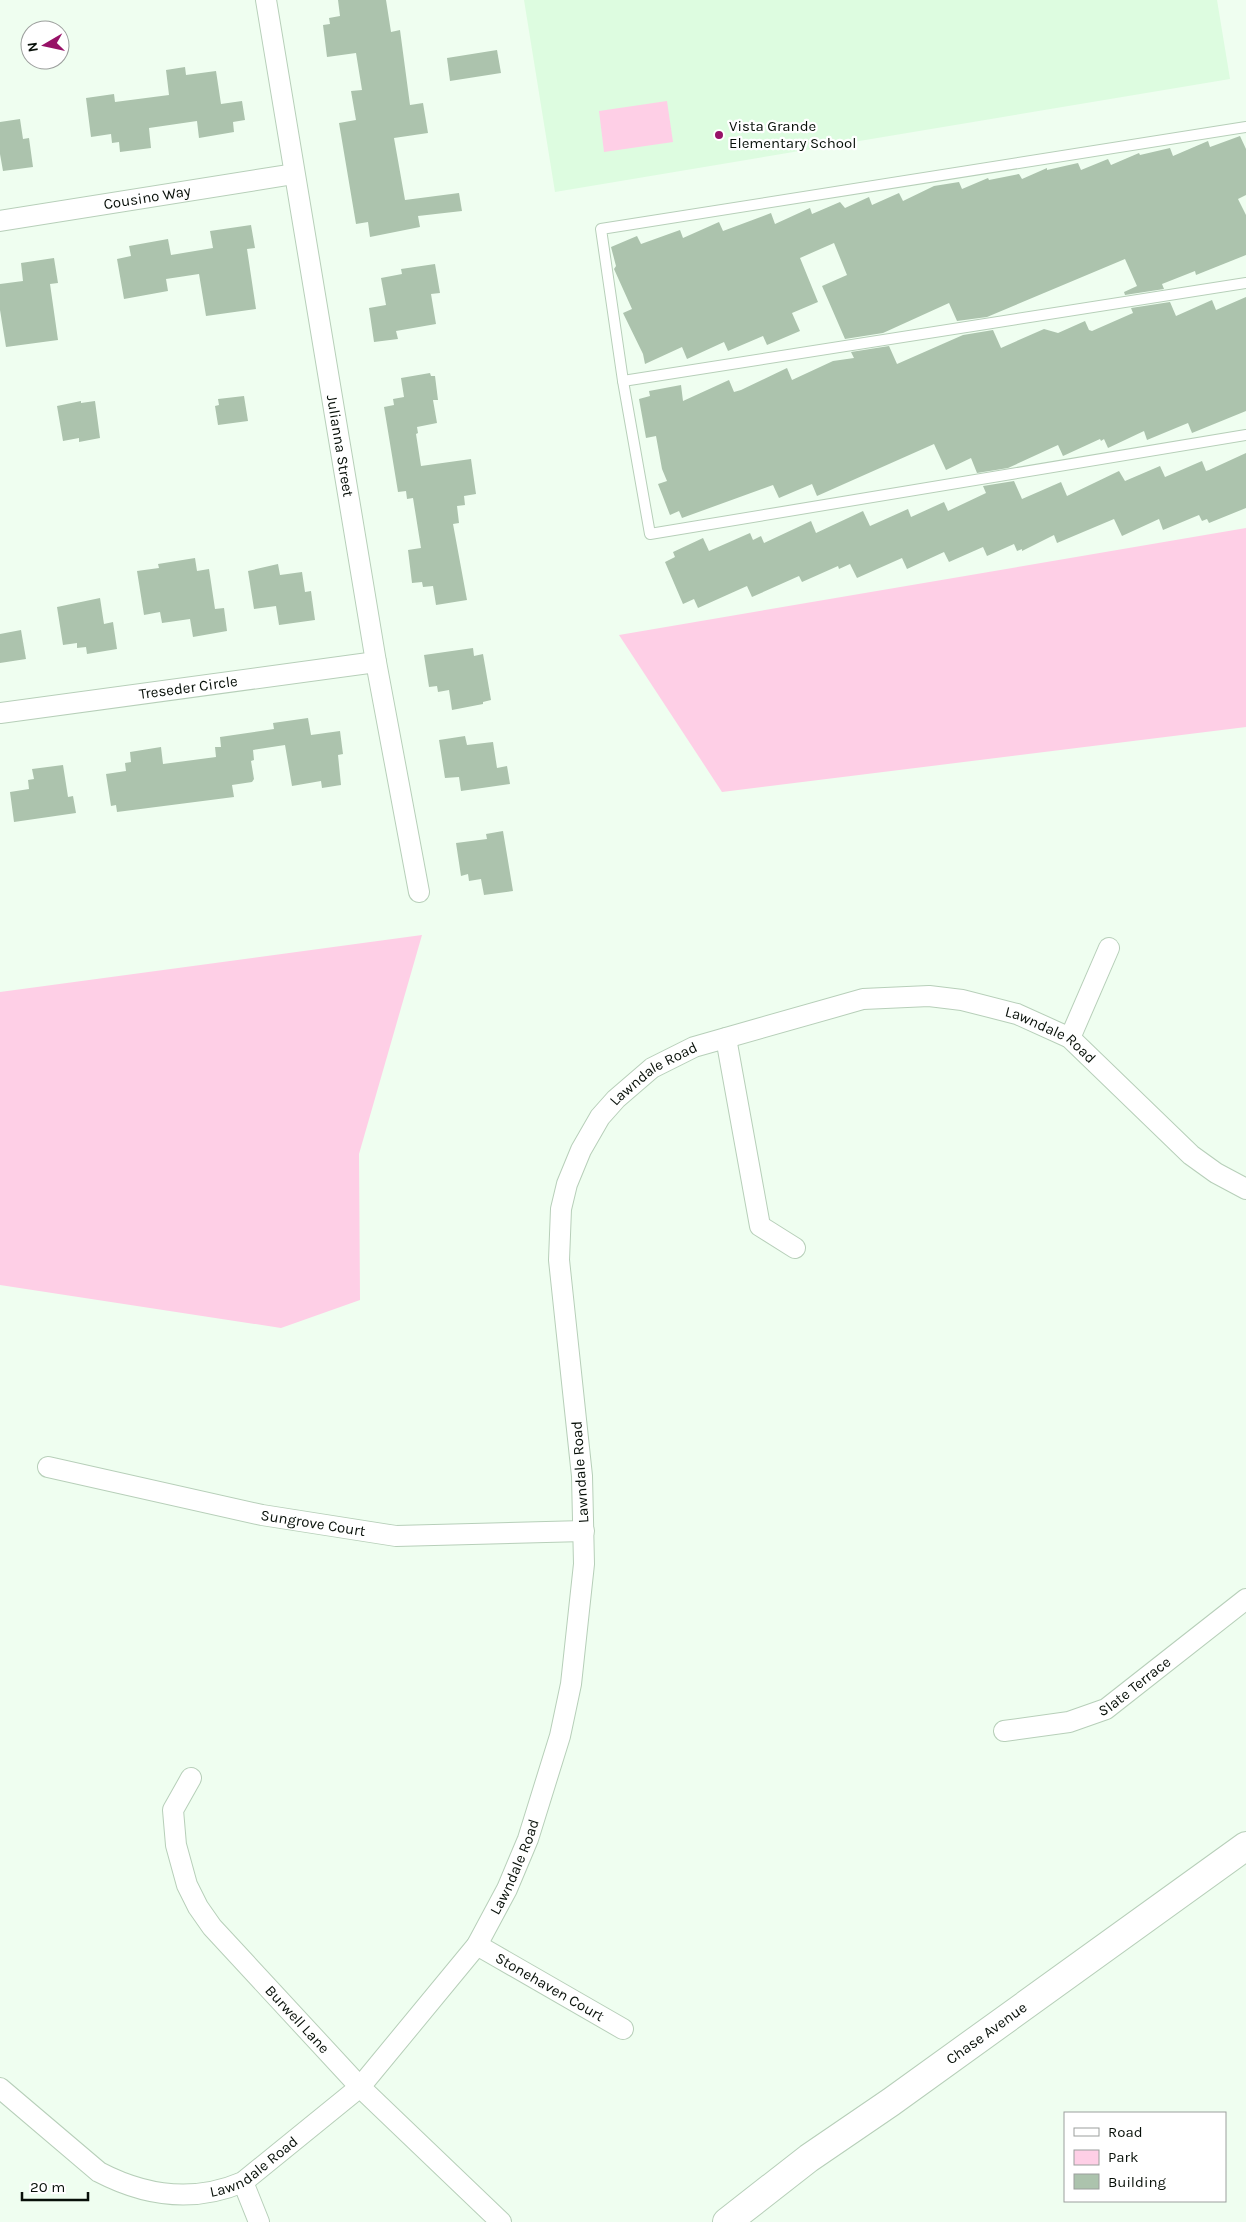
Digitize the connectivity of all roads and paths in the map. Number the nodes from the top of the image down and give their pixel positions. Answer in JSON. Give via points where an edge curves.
{"nodes":[{"id":1,"x":266,"y":0,"type":"edge"},
{"id":2,"x":1246,"y":126,"type":"edge"},
{"id":3,"x":294,"y":174,"type":"junction"},
{"id":4,"x":0,"y":221,"type":"edge"},
{"id":5,"x":1246,"y":283,"type":"edge"},
{"id":6,"x":624,"y":381,"type":"junction"},
{"id":7,"x":1246,"y":435,"type":"edge"},
{"id":8,"x":376,"y":662,"type":"junction"},
{"id":9,"x":0,"y":713,"type":"edge"},
{"id":10,"x":419,"y":892,"type":"dead end"},
{"id":11,"x":1109,"y":948,"type":"dead end"},
{"id":12,"x":726,"y":1038,"type":"junction"},
{"id":13,"x":1070,"y":1038,"type":"junction"},
{"id":14,"x":1246,"y":1189,"type":"edge"},
{"id":15,"x":795,"y":1248,"type":"dead end"},
{"id":16,"x":48,"y":1467,"type":"dead end"},
{"id":17,"x":584,"y":1531,"type":"junction"},
{"id":18,"x":1246,"y":1599,"type":"edge"},
{"id":19,"x":1004,"y":1730,"type":"dead end"},
{"id":20,"x":191,"y":1778,"type":"dead end"},
{"id":21,"x":1246,"y":1846,"type":"edge"},
{"id":22,"x":477,"y":1945,"type":"junction"},
{"id":23,"x":623,"y":2029,"type":"dead end"},
{"id":24,"x":360,"y":2087,"type":"junction"},
{"id":25,"x":0,"y":2088,"type":"edge"},
{"id":26,"x":243,"y":2182,"type":"junction"},
{"id":27,"x":259,"y":2222,"type":"edge"},
{"id":28,"x":500,"y":2222,"type":"edge"},
{"id":29,"x":727,"y":2222,"type":"edge"}],
"edges":[{"from":1,"to":3,"type":"street","name":"Julianna Street"},
{"from":2,"to":6,"type":"lane","via":[[601,229]]},
{"from":3,"to":4,"type":"street","name":"Cousino Way"},
{"from":3,"to":8,"type":"street","name":"Julianna Street"},
{"from":5,"to":6,"type":"lane"},
{"from":6,"to":7,"type":"lane","via":[[650,534]]},
{"from":8,"to":9,"type":"street","name":"Treseder Circle"},
{"from":8,"to":10,"type":"street","name":"Julianna Street"},
{"from":11,"to":13,"type":"street"},
{"from":12,"to":13,"type":"street","name":"Lawndale Road","via":[[863,999],[896,996],[929,996],[990,1006],[1017,1014]]},
{"from":12,"to":15,"type":"street","via":[[760,1226]]},
{"from":12,"to":17,"type":"street","name":"Lawndale Road","via":[[672,1057],[633,1083],[600,1117],[587,1137],[567,1184],[561,1209],[559,1260],[582,1476]]},
{"from":13,"to":14,"type":"street","name":"Lawndale Road","via":[[1185,1150],[1216,1173]]},
{"from":16,"to":17,"type":"street","name":"Sungrove Court","via":[[262,1515],[396,1536]]},
{"from":17,"to":22,"type":"street","name":"Lawndale Road","via":[[580,1615],[560,1736],[528,1839],[507,1889]]},
{"from":18,"to":19,"type":"street","name":"Slate Terrace","via":[[1106,1709],[1069,1722]]},
{"from":20,"to":24,"type":"street","name":"Burwell Lane","via":[[173,1810],[180,1862],[198,1907],[212,1927]]},
{"from":21,"to":29,"type":"main road","name":"Chase Avenue","via":[[809,2158]]},
{"from":22,"to":23,"type":"street","name":"Stonehaven Court"},
{"from":22,"to":24,"type":"street","name":"Lawndale Road"},
{"from":24,"to":26,"type":"street","name":"Lawndale Road"},
{"from":24,"to":28,"type":"street","name":"Burwell Lane"},
{"from":25,"to":26,"type":"street","name":"Lawndale Road","via":[[99,2172],[118,2182],[150,2192],[178,2195],[215,2192]]},
{"from":26,"to":27,"type":"street"}]}
